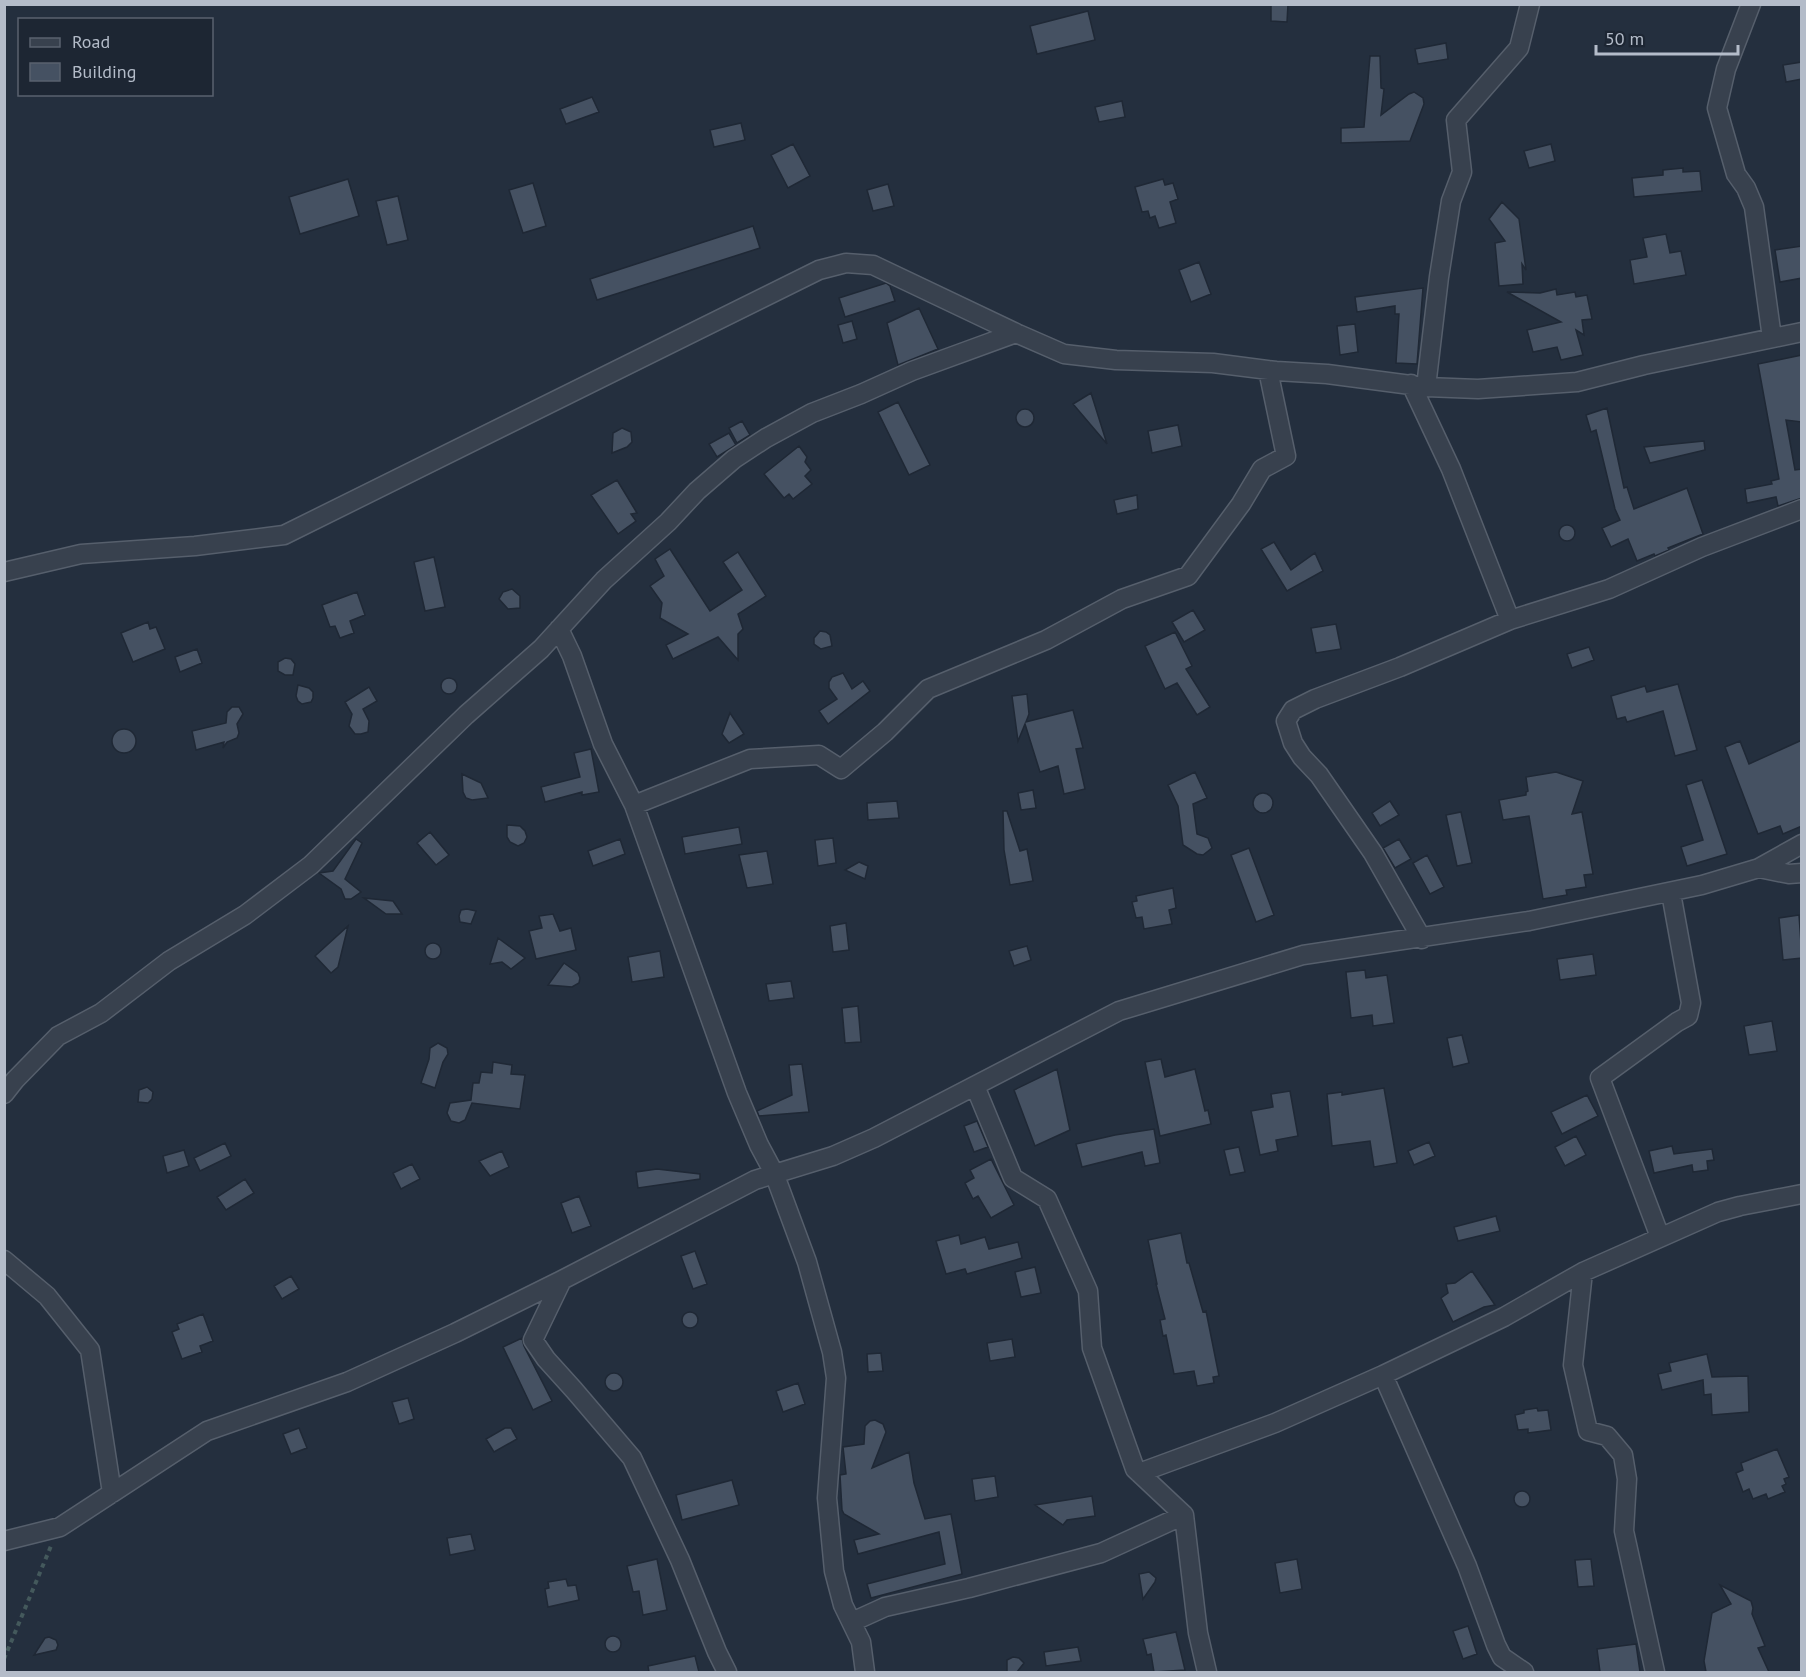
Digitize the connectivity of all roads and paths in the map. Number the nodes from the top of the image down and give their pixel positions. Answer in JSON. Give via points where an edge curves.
{"nodes":[{"id":1,"x":1530,"y":4,"type":"edge"},
{"id":2,"x":1751,"y":4,"type":"edge"},
{"id":3,"x":1802,"y":332,"type":"edge"},
{"id":4,"x":1016,"y":333,"type":"junction"},
{"id":5,"x":1772,"y":338,"type":"junction"},
{"id":6,"x":1268,"y":370,"type":"junction"},
{"id":7,"x":1419,"y":386,"type":"junction"},
{"id":8,"x":1802,"y":508,"type":"edge"},
{"id":9,"x":4,"y":572,"type":"edge"},
{"id":10,"x":1510,"y":620,"type":"junction"},
{"id":11,"x":560,"y":628,"type":"junction"},
{"id":12,"x":634,"y":804,"type":"junction"},
{"id":13,"x":1802,"y":844,"type":"edge"},
{"id":14,"x":1759,"y":868,"type":"junction"},
{"id":15,"x":1802,"y":873,"type":"edge"},
{"id":16,"x":1671,"y":892,"type":"junction"},
{"id":17,"x":1422,"y":939,"type":"junction"},
{"id":18,"x":975,"y":1086,"type":"junction"},
{"id":19,"x":4,"y":1094,"type":"edge"},
{"id":20,"x":774,"y":1173,"type":"junction"},
{"id":21,"x":1802,"y":1194,"type":"edge"},
{"id":22,"x":1660,"y":1237,"type":"junction"},
{"id":23,"x":4,"y":1260,"type":"edge"},
{"id":24,"x":1583,"y":1272,"type":"junction"},
{"id":25,"x":562,"y":1280,"type":"junction"},
{"id":26,"x":1383,"y":1375,"type":"junction"},
{"id":27,"x":1139,"y":1473,"type":"junction"},
{"id":28,"x":112,"y":1492,"type":"junction"},
{"id":29,"x":1184,"y":1515,"type":"junction"},
{"id":30,"x":60,"y":1527,"type":"junction"},
{"id":31,"x":4,"y":1541,"type":"edge"},
{"id":32,"x":852,"y":1622,"type":"junction"},
{"id":33,"x":4,"y":1659,"type":"edge"},
{"id":34,"x":728,"y":1672,"type":"edge"},
{"id":35,"x":865,"y":1672,"type":"edge"},
{"id":36,"x":1207,"y":1672,"type":"edge"},
{"id":37,"x":1524,"y":1672,"type":"edge"},
{"id":38,"x":1655,"y":1672,"type":"edge"}],
"edges":[{"from":1,"to":7,"type":"street","via":[[1519,48],[1456,120],[1462,172],[1450,212]]},
{"from":2,"to":5,"type":"street","via":[[1726,69],[1717,108],[1736,174],[1754,207]]},
{"from":3,"to":5,"type":"street"},
{"from":4,"to":6,"type":"street","via":[[1064,354]]},
{"from":4,"to":9,"type":"street","via":[[873,265],[846,263],[819,270],[284,535],[81,554]]},
{"from":4,"to":11,"type":"street","via":[[912,371],[812,413],[765,438],[697,491]]},
{"from":5,"to":7,"type":"street","via":[[1577,382],[1478,389]]},
{"from":6,"to":7,"type":"street"},
{"from":6,"to":12,"type":"street","via":[[1286,456],[1262,469],[1188,576],[1122,598],[1046,640],[928,689],[841,769],[819,755],[750,759]]},
{"from":7,"to":10,"type":"street"},
{"from":8,"to":10,"type":"street","via":[[1610,589]]},
{"from":10,"to":17,"type":"street","via":[[1301,705],[1286,721],[1293,743],[1373,853]]},
{"from":11,"to":12,"type":"street","via":[[603,744]]},
{"from":11,"to":19,"type":"street","via":[[311,865],[245,915],[169,961],[101,1012],[58,1036]]},
{"from":12,"to":20,"type":"street","via":[[737,1093]]},
{"from":13,"to":14,"type":"street"},
{"from":14,"to":15,"type":"street"},
{"from":14,"to":16,"type":"street"},
{"from":16,"to":17,"type":"street"},
{"from":16,"to":22,"type":"street","via":[[1691,1003],[1688,1016],[1600,1078]]},
{"from":17,"to":18,"type":"street","via":[[1303,955],[1119,1011]]},
{"from":18,"to":20,"type":"street","via":[[833,1156]]},
{"from":18,"to":27,"type":"street","via":[[1013,1178],[1047,1199],[1088,1291],[1092,1348]]},
{"from":20,"to":25,"type":"street"},
{"from":20,"to":32,"type":"street","via":[[807,1263],[832,1352],[836,1378],[827,1498],[839,1592]]},
{"from":21,"to":22,"type":"street","via":[[1718,1212]]},
{"from":22,"to":24,"type":"street"},
{"from":23,"to":28,"type":"street","via":[[47,1296],[90,1350]]},
{"from":24,"to":26,"type":"street","via":[[1504,1317]]},
{"from":24,"to":38,"type":"street","via":[[1574,1352],[1575,1381],[1587,1431],[1607,1436],[1623,1455],[1628,1479],[1624,1531]]},
{"from":25,"to":28,"type":"street","via":[[347,1382],[207,1431]]},
{"from":25,"to":34,"type":"street","via":[[533,1340],[632,1458]]},
{"from":26,"to":27,"type":"street","via":[[1275,1423]]},
{"from":26,"to":37,"type":"street","via":[[1467,1566],[1496,1645],[1502,1657]]},
{"from":27,"to":29,"type":"street"},
{"from":28,"to":30,"type":"street"},
{"from":29,"to":32,"type":"street","via":[[1101,1553],[885,1607]]},
{"from":29,"to":36,"type":"street","via":[[1198,1633]]},
{"from":30,"to":31,"type":"street"},
{"from":30,"to":33,"type":"path"},
{"from":32,"to":35,"type":"street","via":[[861,1642]]}]}
